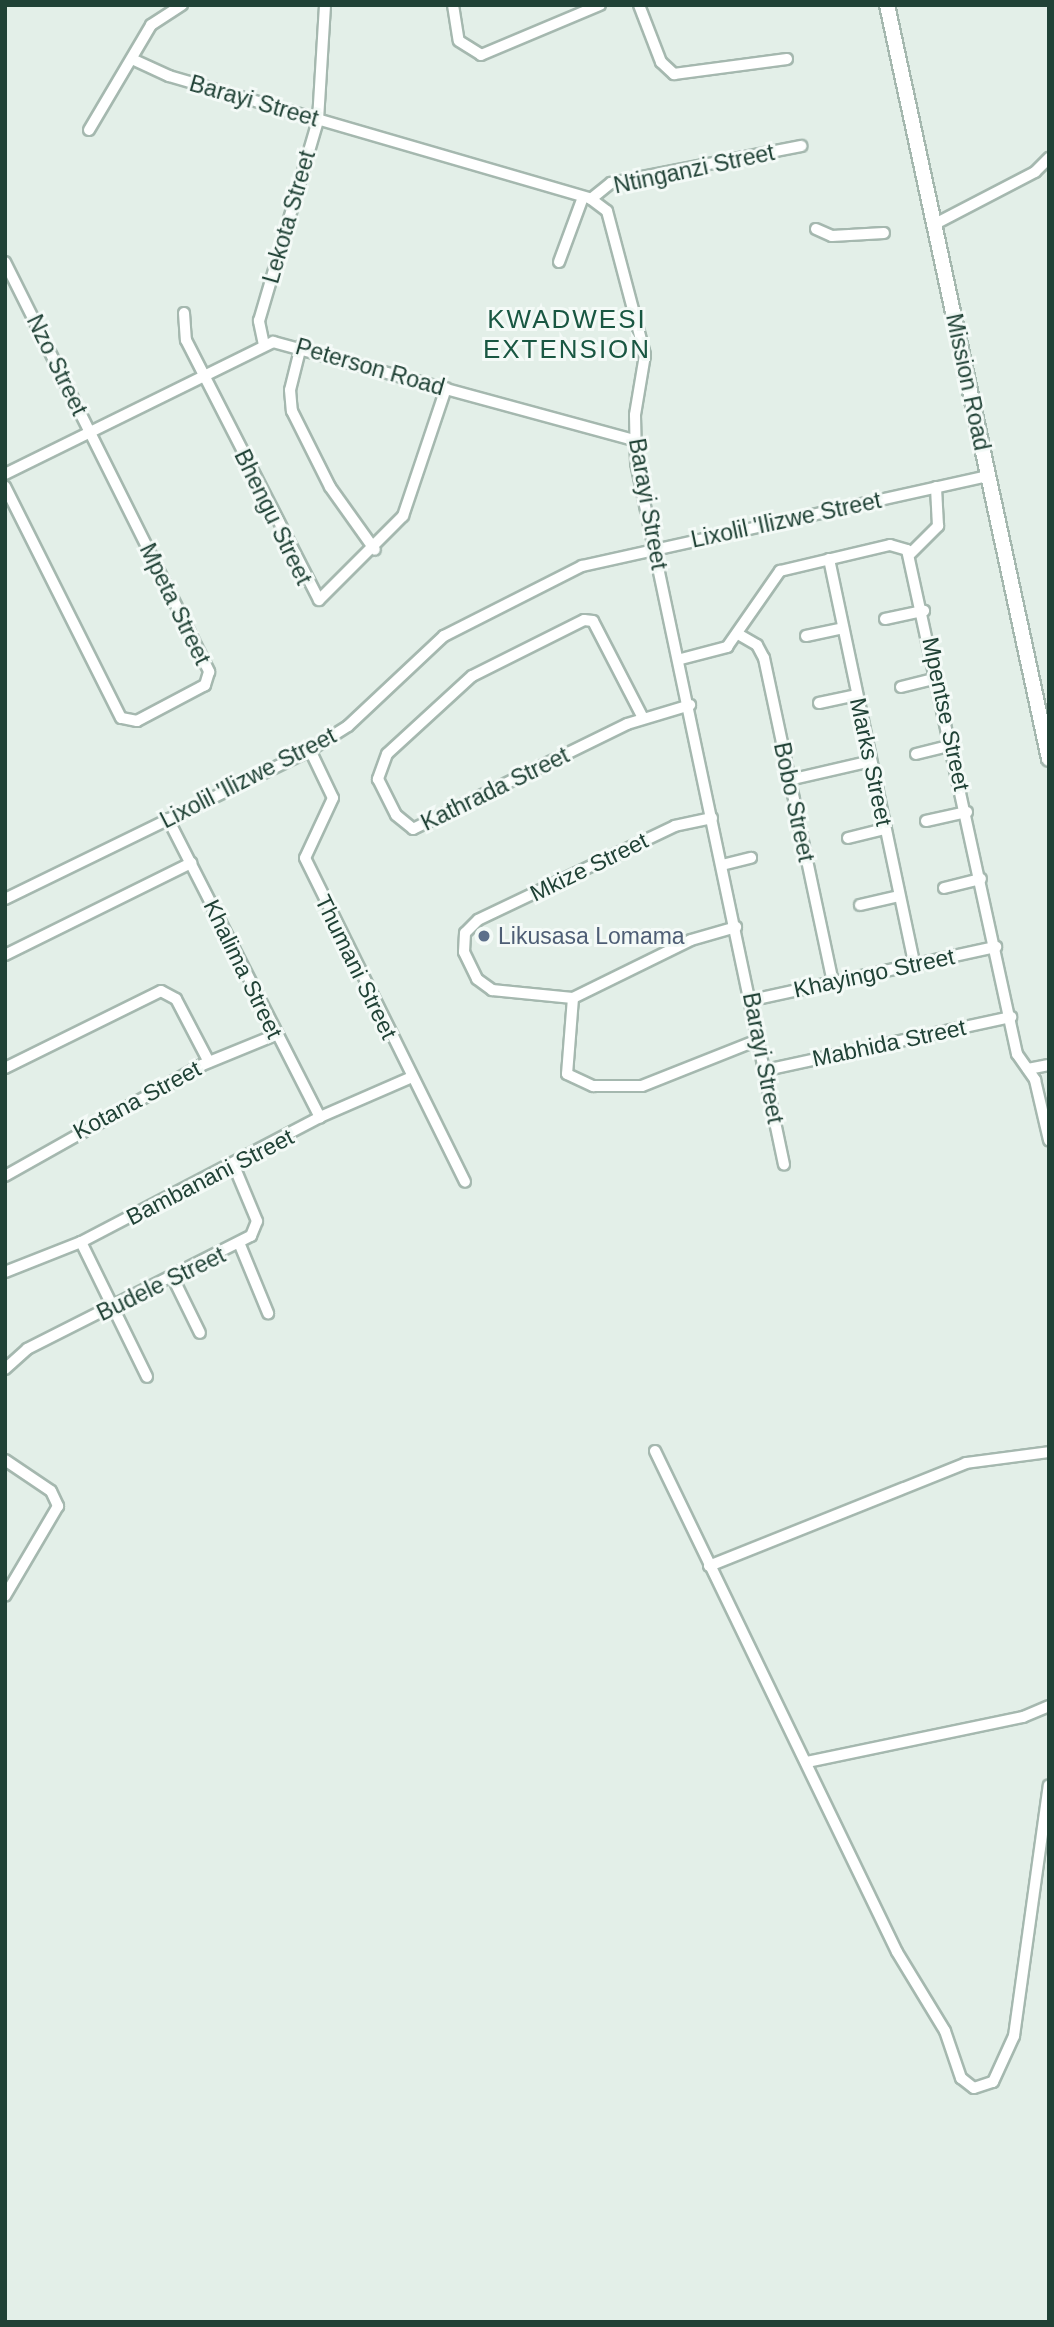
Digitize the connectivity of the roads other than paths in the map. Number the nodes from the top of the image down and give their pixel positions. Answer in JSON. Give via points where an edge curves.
{"nodes":[{"id":1,"x":181,"y":5,"type":"edge"},
{"id":2,"x":324,"y":5,"type":"edge"},
{"id":3,"x":453,"y":5,"type":"edge"},
{"id":4,"x":600,"y":5,"type":"edge"},
{"id":5,"x":639,"y":5,"type":"edge"},
{"id":6,"x":887,"y":5,"type":"edge"},
{"id":7,"x":132,"y":59,"type":"junction"},
{"id":8,"x":787,"y":59,"type":"dead end"},
{"id":9,"x":318,"y":120,"type":"junction"},
{"id":10,"x":89,"y":130,"type":"dead end"},
{"id":11,"x":801,"y":146,"type":"dead end"},
{"id":12,"x":1049,"y":159,"type":"edge"},
{"id":13,"x":587,"y":198,"type":"junction"},
{"id":14,"x":934,"y":224,"type":"junction"},
{"id":15,"x":816,"y":229,"type":"dead end"},
{"id":16,"x":884,"y":233,"type":"dead end"},
{"id":17,"x":5,"y":262,"type":"edge"},
{"id":18,"x":559,"y":262,"type":"dead end"},
{"id":19,"x":184,"y":313,"type":"dead end"},
{"id":20,"x":264,"y":345,"type":"junction"},
{"id":21,"x":301,"y":345,"type":"junction"},
{"id":22,"x":203,"y":377,"type":"junction"},
{"id":23,"x":446,"y":388,"type":"junction"},
{"id":24,"x":90,"y":431,"type":"junction"},
{"id":25,"x":634,"y":440,"type":"junction"},
{"id":26,"x":5,"y":474,"type":"edge"},
{"id":27,"x":989,"y":476,"type":"junction"},
{"id":28,"x":5,"y":486,"type":"edge"},
{"id":29,"x":936,"y":487,"type":"junction"},
{"id":30,"x":655,"y":548,"type":"junction"},
{"id":31,"x":375,"y":550,"type":"junction"},
{"id":32,"x":910,"y":554,"type":"junction"},
{"id":33,"x":829,"y":559,"type":"junction"},
{"id":34,"x":923,"y":611,"type":"junction"},
{"id":35,"x":885,"y":619,"type":"dead end"},
{"id":36,"x":843,"y":628,"type":"junction"},
{"id":37,"x":738,"y":634,"type":"junction"},
{"id":38,"x":806,"y":636,"type":"dead end"},
{"id":39,"x":681,"y":659,"type":"junction"},
{"id":40,"x":938,"y":678,"type":"junction"},
{"id":41,"x":901,"y":687,"type":"dead end"},
{"id":42,"x":857,"y":695,"type":"junction"},
{"id":43,"x":819,"y":703,"type":"dead end"},
{"id":44,"x":690,"y":705,"type":"junction"},
{"id":45,"x":643,"y":718,"type":"junction"},
{"id":46,"x":953,"y":745,"type":"junction"},
{"id":47,"x":310,"y":750,"type":"junction"},
{"id":48,"x":916,"y":754,"type":"dead end"},
{"id":49,"x":1049,"y":759,"type":"edge"},
{"id":50,"x":871,"y":761,"type":"junction"},
{"id":51,"x":789,"y":780,"type":"junction"},
{"id":52,"x":967,"y":812,"type":"junction"},
{"id":53,"x":712,"y":818,"type":"junction"},
{"id":54,"x":168,"y":819,"type":"junction"},
{"id":55,"x":926,"y":821,"type":"dead end"},
{"id":56,"x":885,"y":829,"type":"junction"},
{"id":57,"x":848,"y":838,"type":"dead end"},
{"id":58,"x":751,"y":858,"type":"dead end"},
{"id":59,"x":191,"y":863,"type":"junction"},
{"id":60,"x":722,"y":865,"type":"junction"},
{"id":61,"x":981,"y":878,"type":"junction"},
{"id":62,"x":944,"y":888,"type":"dead end"},
{"id":63,"x":899,"y":897,"type":"junction"},
{"id":64,"x":5,"y":899,"type":"edge"},
{"id":65,"x":860,"y":905,"type":"dead end"},
{"id":66,"x":736,"y":927,"type":"junction"},
{"id":67,"x":996,"y":947,"type":"junction"},
{"id":68,"x":5,"y":955,"type":"edge"},
{"id":69,"x":914,"y":964,"type":"junction"},
{"id":70,"x":833,"y":982,"type":"junction"},
{"id":71,"x":573,"y":999,"type":"junction"},
{"id":72,"x":752,"y":1000,"type":"junction"},
{"id":73,"x":1011,"y":1017,"type":"junction"},
{"id":74,"x":275,"y":1035,"type":"junction"},
{"id":75,"x":760,"y":1040,"type":"junction"},
{"id":76,"x":209,"y":1062,"type":"junction"},
{"id":77,"x":1049,"y":1065,"type":"edge"},
{"id":78,"x":5,"y":1068,"type":"edge"},
{"id":79,"x":1028,"y":1069,"type":"junction"},
{"id":80,"x":766,"y":1070,"type":"junction"},
{"id":81,"x":411,"y":1077,"type":"junction"},
{"id":82,"x":320,"y":1117,"type":"junction"},
{"id":83,"x":1049,"y":1140,"type":"edge"},
{"id":84,"x":784,"y":1165,"type":"dead end"},
{"id":85,"x":234,"y":1166,"type":"junction"},
{"id":86,"x":5,"y":1176,"type":"edge"},
{"id":87,"x":465,"y":1182,"type":"dead end"},
{"id":88,"x":81,"y":1242,"type":"junction"},
{"id":89,"x":240,"y":1245,"type":"junction"},
{"id":90,"x":5,"y":1272,"type":"edge"},
{"id":91,"x":173,"y":1278,"type":"junction"},
{"id":92,"x":114,"y":1307,"type":"junction"},
{"id":93,"x":268,"y":1313,"type":"dead end"},
{"id":94,"x":200,"y":1333,"type":"dead end"},
{"id":95,"x":5,"y":1369,"type":"edge"},
{"id":96,"x":147,"y":1377,"type":"dead end"},
{"id":97,"x":654,"y":1451,"type":"dead end"},
{"id":98,"x":1049,"y":1452,"type":"edge"},
{"id":99,"x":5,"y":1460,"type":"edge"},
{"id":100,"x":709,"y":1566,"type":"junction"},
{"id":101,"x":5,"y":1595,"type":"edge"},
{"id":102,"x":1049,"y":1706,"type":"edge"},
{"id":103,"x":807,"y":1762,"type":"junction"},
{"id":104,"x":1049,"y":1785,"type":"edge"}],
"edges":[{"from":1,"to":7,"type":"street","via":[[154,20]]},
{"from":2,"to":9,"type":"street","name":"Lekota Street"},
{"from":3,"to":4,"type":"street","via":[[459,41],[481,55]]},
{"from":5,"to":8,"type":"street","via":[[662,62],[674,74]]},
{"from":6,"to":14,"type":"street","name":"Mission Road"},
{"from":7,"to":9,"type":"street","name":"Barayi Street"},
{"from":7,"to":10,"type":"street"},
{"from":9,"to":13,"type":"street","name":"Barayi Street"},
{"from":9,"to":20,"type":"street","name":"Lekota Street","via":[[259,321]]},
{"from":11,"to":13,"type":"street","name":"Ntinganzi Street","via":[[611,183]]},
{"from":12,"to":14,"type":"street","via":[[1035,172]]},
{"from":13,"to":18,"type":"street"},
{"from":13,"to":25,"type":"street","name":"Barayi Street","via":[[610,217],[641,326],[645,355]]},
{"from":14,"to":27,"type":"street","name":"Mission Road"},
{"from":15,"to":16,"type":"street","via":[[832,236]]},
{"from":17,"to":24,"type":"street","name":"Nzo Street"},
{"from":19,"to":22,"type":"street","name":"Bhengu Street","via":[[184,334]]},
{"from":20,"to":21,"type":"street","name":"Peterson Road"},
{"from":20,"to":22,"type":"street","name":"Peterson Road"},
{"from":21,"to":23,"type":"street","name":"Peterson Road"},
{"from":21,"to":31,"type":"street","via":[[290,390],[292,411],[330,487]]},
{"from":22,"to":24,"type":"street","name":"Peterson Road"},
{"from":22,"to":31,"type":"street","name":"Bhengu Street","via":[[312,595],[326,598]]},
{"from":23,"to":25,"type":"street","name":"Peterson Road"},
{"from":23,"to":31,"type":"street","name":"Bhengu Street","via":[[410,504]]},
{"from":24,"to":26,"type":"street","name":"Peterson Road"},
{"from":24,"to":28,"type":"street","name":"Mpeta Street","via":[[209,671],[201,689],[137,721],[121,718]]},
{"from":25,"to":30,"type":"street","name":"Barayi Street"},
{"from":27,"to":29,"type":"street","name":"Lixolil 'Ilizwe Street"},
{"from":27,"to":49,"type":"street","name":"Mission Road"},
{"from":29,"to":30,"type":"street","name":"Lixolil 'Ilizwe Street"},
{"from":29,"to":32,"type":"street","via":[[938,526]]},
{"from":30,"to":39,"type":"street","name":"Barayi Street"},
{"from":30,"to":47,"type":"street","name":"Lixolil 'Ilizwe Street","via":[[582,566],[444,636],[348,726]]},
{"from":32,"to":33,"type":"street","via":[[894,545]]},
{"from":32,"to":34,"type":"street","name":"Mpentse Street"},
{"from":33,"to":36,"type":"street","name":"Marks Street"},
{"from":33,"to":37,"type":"street","via":[[780,571]]},
{"from":34,"to":35,"type":"street"},
{"from":34,"to":40,"type":"street","name":"Mpentse Street"},
{"from":36,"to":38,"type":"street"},
{"from":36,"to":42,"type":"street","name":"Marks Street"},
{"from":37,"to":39,"type":"street","via":[[722,651]]},
{"from":37,"to":51,"type":"street","name":"Bobo Street","via":[[764,658]]},
{"from":39,"to":44,"type":"street","name":"Barayi Street"},
{"from":40,"to":41,"type":"street"},
{"from":40,"to":46,"type":"street","name":"Mpentse Street"},
{"from":42,"to":43,"type":"street"},
{"from":42,"to":50,"type":"street","name":"Marks Street"},
{"from":44,"to":45,"type":"street","name":"Kathrada Street"},
{"from":44,"to":53,"type":"street","name":"Barayi Street"},
{"from":45,"to":45,"type":"street","name":"Kathrada Street","via":[[413,829],[396,815],[378,779],[387,754],[472,676],[584,620],[593,621]]},
{"from":46,"to":48,"type":"street"},
{"from":46,"to":52,"type":"street","name":"Mpentse Street"},
{"from":47,"to":54,"type":"street","name":"Lixolil 'Ilizwe Street"},
{"from":47,"to":81,"type":"street","name":"Thumani Street","via":[[333,798],[305,858]]},
{"from":50,"to":51,"type":"street"},
{"from":50,"to":56,"type":"street","name":"Marks Street"},
{"from":51,"to":70,"type":"street","name":"Bobo Street"},
{"from":52,"to":55,"type":"street"},
{"from":52,"to":61,"type":"street","name":"Mpentse Street"},
{"from":53,"to":60,"type":"street","name":"Barayi Street"},
{"from":53,"to":71,"type":"street","name":"Mkize Street","via":[[638,842],[478,920],[465,933],[464,952],[486,986]]},
{"from":54,"to":59,"type":"street","name":"Khalima Street"},
{"from":54,"to":64,"type":"street","name":"Lixolil 'Ilizwe Street"},
{"from":56,"to":57,"type":"street"},
{"from":56,"to":63,"type":"street","name":"Marks Street"},
{"from":58,"to":60,"type":"street"},
{"from":59,"to":68,"type":"street"},
{"from":59,"to":74,"type":"street","name":"Khalima Street"},
{"from":60,"to":66,"type":"street","name":"Barayi Street"},
{"from":61,"to":62,"type":"street"},
{"from":61,"to":67,"type":"street","name":"Mpentse Street"},
{"from":63,"to":65,"type":"street"},
{"from":63,"to":69,"type":"street","name":"Marks Street"},
{"from":66,"to":71,"type":"street","via":[[691,940]]},
{"from":66,"to":72,"type":"street","name":"Barayi Street"},
{"from":67,"to":69,"type":"street","name":"Khayingo Street"},
{"from":67,"to":73,"type":"street","name":"Mpentse Street"},
{"from":69,"to":70,"type":"street","name":"Khayingo Street"},
{"from":70,"to":72,"type":"street","name":"Khayingo Street"},
{"from":71,"to":75,"type":"street","via":[[566,1074],[593,1086],[634,1088]]},
{"from":72,"to":75,"type":"street","name":"Barayi Street"},
{"from":73,"to":79,"type":"street","name":"Mpentse Street","via":[[1017,1054]]},
{"from":73,"to":80,"type":"street","name":"Mabhida Street"},
{"from":74,"to":76,"type":"street","name":"Kotana Street"},
{"from":74,"to":82,"type":"street","name":"Khalima Street"},
{"from":75,"to":80,"type":"street","name":"Barayi Street"},
{"from":76,"to":78,"type":"street","via":[[176,999],[161,991]]},
{"from":76,"to":86,"type":"street","name":"Kotana Street"},
{"from":77,"to":79,"type":"street"},
{"from":79,"to":83,"type":"street","name":"Mpentse Street"},
{"from":80,"to":84,"type":"street","name":"Barayi Street"},
{"from":81,"to":82,"type":"street","name":"Bambanani Street"},
{"from":81,"to":87,"type":"street","name":"Thumani Street"},
{"from":82,"to":85,"type":"street","name":"Bambanani Street"},
{"from":85,"to":88,"type":"street","name":"Bambanani Street"},
{"from":85,"to":89,"type":"street","name":"Budele Street","via":[[257,1221]]},
{"from":88,"to":90,"type":"street","name":"Bambanani Street"},
{"from":88,"to":92,"type":"street"},
{"from":89,"to":91,"type":"street","name":"Budele Street"},
{"from":89,"to":93,"type":"street"},
{"from":91,"to":92,"type":"street","name":"Budele Street"},
{"from":91,"to":94,"type":"street"},
{"from":92,"to":95,"type":"street","name":"Budele Street","via":[[27,1349]]},
{"from":92,"to":96,"type":"street"},
{"from":97,"to":100,"type":"street"},
{"from":98,"to":100,"type":"street","via":[[966,1463]]},
{"from":99,"to":101,"type":"street","via":[[51,1491],[58,1506]]},
{"from":100,"to":103,"type":"street"},
{"from":102,"to":103,"type":"street","via":[[1023,1717]]},
{"from":103,"to":104,"type":"street","via":[[897,1952],[945,2031],[961,2078],[974,2088],[993,2082],[1014,2036]]}]}
